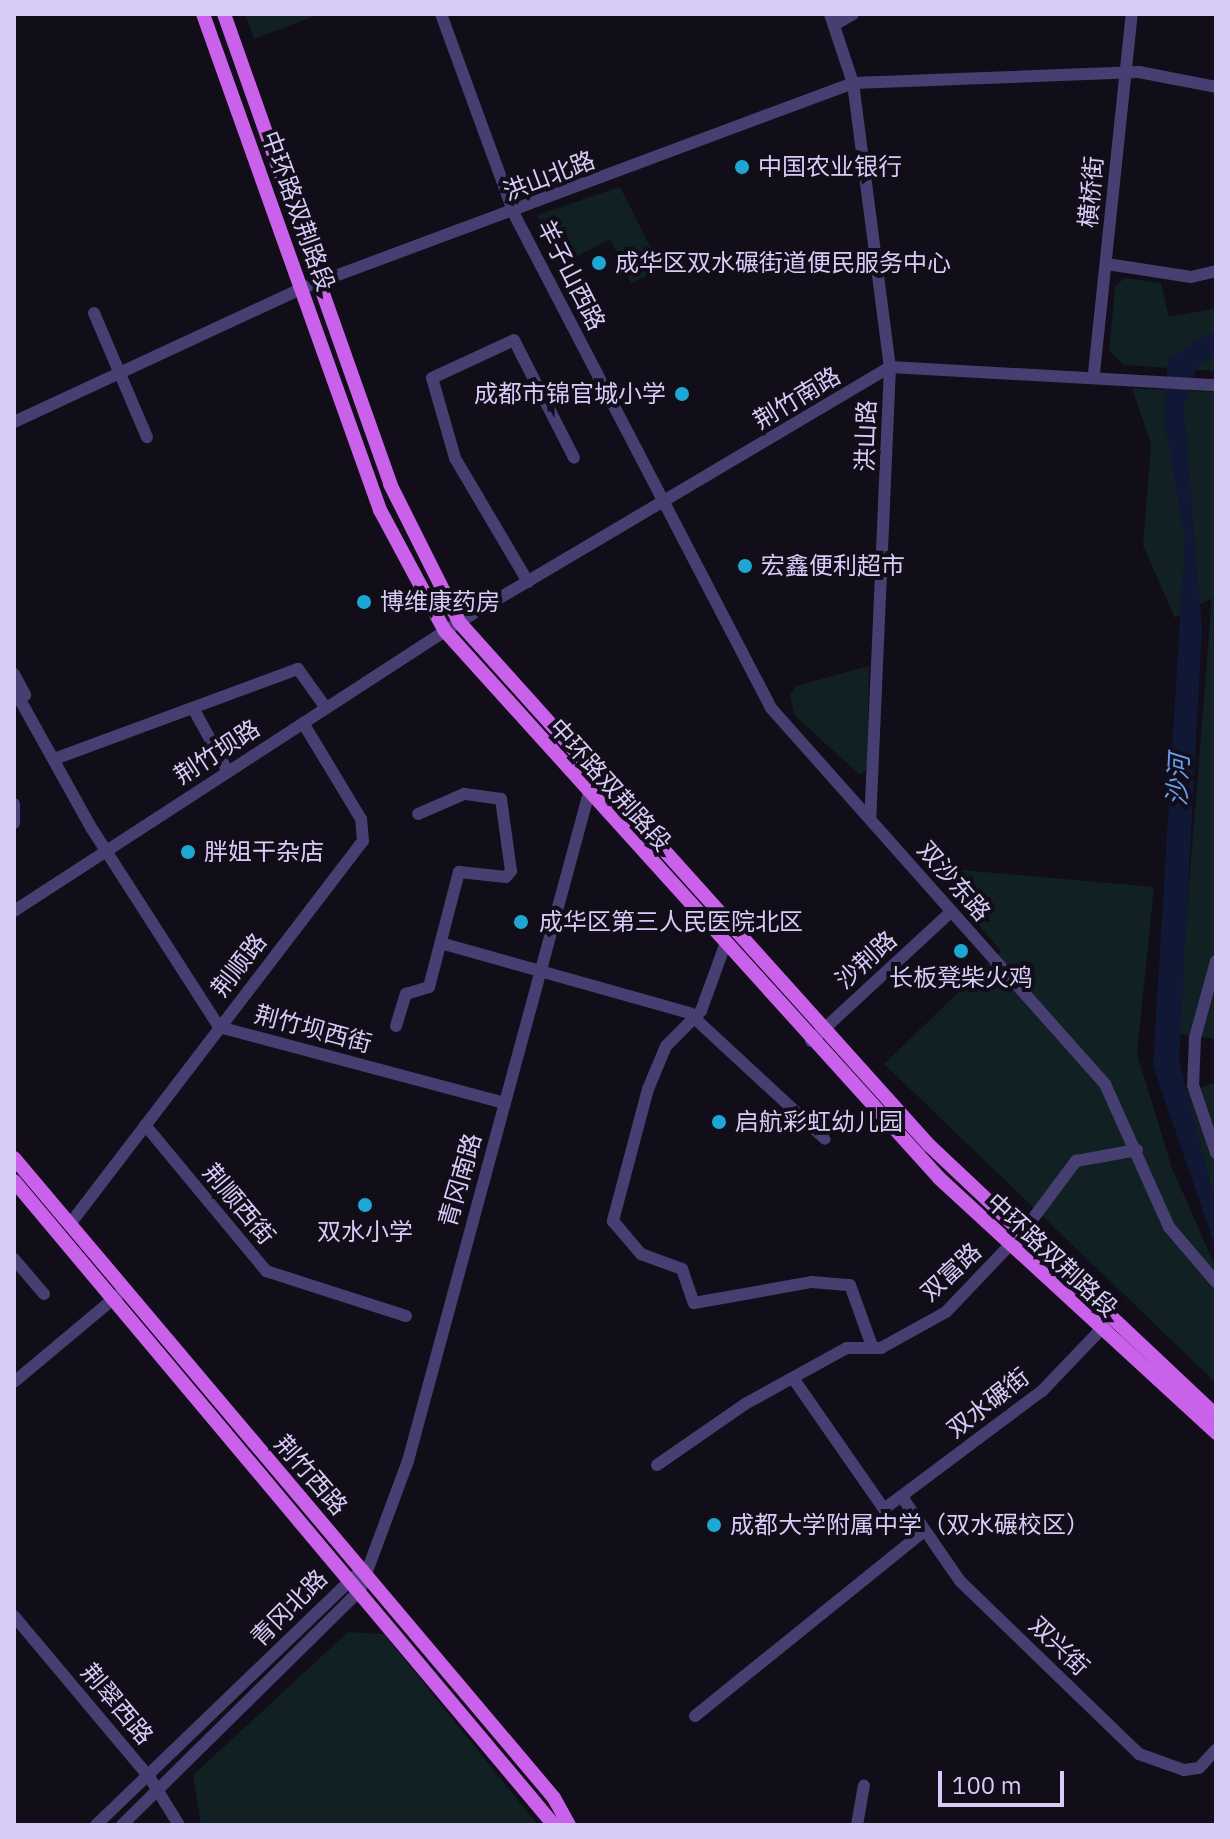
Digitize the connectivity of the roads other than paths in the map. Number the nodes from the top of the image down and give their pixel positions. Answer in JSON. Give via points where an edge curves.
{"nodes":[{"id":1,"x":203,"y":14,"type":"edge"},
{"id":2,"x":224,"y":14,"type":"edge"},
{"id":3,"x":441,"y":14,"type":"edge"},
{"id":4,"x":853,"y":14,"type":"edge"},
{"id":5,"x":1132,"y":14,"type":"edge"},
{"id":6,"x":832,"y":19,"type":"edge"},
{"id":7,"x":1124,"y":72,"type":"junction"},
{"id":8,"x":853,"y":83,"type":"junction"},
{"id":9,"x":1216,"y":87,"type":"edge"},
{"id":10,"x":514,"y":214,"type":"junction"},
{"id":11,"x":1107,"y":264,"type":"junction"},
{"id":12,"x":1216,"y":271,"type":"edge"},
{"id":13,"x":319,"y":282,"type":"junction"},
{"id":14,"x":303,"y":288,"type":"junction"},
{"id":15,"x":94,"y":313,"type":"dead end"},
{"id":16,"x":890,"y":367,"type":"junction"},
{"id":17,"x":116,"y":372,"type":"junction"},
{"id":18,"x":1094,"y":373,"type":"junction"},
{"id":19,"x":1213,"y":384,"type":"edge"},
{"id":20,"x":14,"y":422,"type":"edge"},
{"id":21,"x":147,"y":437,"type":"dead end"},
{"id":22,"x":574,"y":458,"type":"dead end"},
{"id":23,"x":665,"y":503,"type":"junction"},
{"id":24,"x":528,"y":582,"type":"junction"},
{"id":25,"x":459,"y":622,"type":"junction"},
{"id":26,"x":445,"y":631,"type":"junction"},
{"id":27,"x":14,"y":674,"type":"edge"},
{"id":28,"x":14,"y":689,"type":"edge"},
{"id":29,"x":20,"y":701,"type":"edge"},
{"id":30,"x":193,"y":708,"type":"junction"},
{"id":31,"x":326,"y":708,"type":"junction"},
{"id":32,"x":303,"y":723,"type":"junction"},
{"id":33,"x":57,"y":758,"type":"junction"},
{"id":34,"x":228,"y":772,"type":"junction"},
{"id":35,"x":588,"y":796,"type":"junction"},
{"id":36,"x":14,"y":804,"type":"edge"},
{"id":37,"x":418,"y":814,"type":"dead end"},
{"id":38,"x":870,"y":817,"type":"junction"},
{"id":39,"x":14,"y":823,"type":"edge"},
{"id":40,"x":106,"y":850,"type":"junction"},
{"id":41,"x":14,"y":911,"type":"edge"},
{"id":42,"x":951,"y":912,"type":"junction"},
{"id":43,"x":444,"y":944,"type":"junction"},
{"id":44,"x":725,"y":945,"type":"junction"},
{"id":45,"x":1216,"y":961,"type":"edge"},
{"id":46,"x":541,"y":975,"type":"junction"},
{"id":47,"x":695,"y":1017,"type":"junction"},
{"id":48,"x":396,"y":1026,"type":"dead end"},
{"id":49,"x":219,"y":1027,"type":"junction"},
{"id":50,"x":824,"y":1028,"type":"junction"},
{"id":51,"x":811,"y":1041,"type":"junction"},
{"id":52,"x":504,"y":1103,"type":"junction"},
{"id":53,"x":145,"y":1125,"type":"junction"},
{"id":54,"x":825,"y":1139,"type":"dead end"},
{"id":55,"x":1137,"y":1150,"type":"junction"},
{"id":56,"x":1216,"y":1153,"type":"edge"},
{"id":57,"x":14,"y":1158,"type":"edge"},
{"id":58,"x":14,"y":1181,"type":"edge"},
{"id":59,"x":70,"y":1224,"type":"junction"},
{"id":60,"x":1020,"y":1236,"type":"junction"},
{"id":61,"x":1008,"y":1247,"type":"junction"},
{"id":62,"x":14,"y":1259,"type":"edge"},
{"id":63,"x":1216,"y":1282,"type":"edge"},
{"id":64,"x":44,"y":1294,"type":"dead end"},
{"id":65,"x":119,"y":1295,"type":"junction"},
{"id":66,"x":406,"y":1316,"type":"dead end"},
{"id":67,"x":1105,"y":1326,"type":"junction"},
{"id":68,"x":872,"y":1346,"type":"junction"},
{"id":69,"x":795,"y":1381,"type":"junction"},
{"id":70,"x":14,"y":1382,"type":"edge"},
{"id":71,"x":1216,"y":1415,"type":"edge"},
{"id":72,"x":1216,"y":1433,"type":"edge"},
{"id":73,"x":657,"y":1465,"type":"dead end"},
{"id":74,"x":902,"y":1497,"type":"junction"},
{"id":75,"x":922,"y":1533,"type":"junction"},
{"id":76,"x":365,"y":1572,"type":"junction"},
{"id":77,"x":355,"y":1584,"type":"junction"},
{"id":78,"x":14,"y":1616,"type":"edge"},
{"id":79,"x":695,"y":1716,"type":"dead end"},
{"id":80,"x":1216,"y":1750,"type":"edge"},
{"id":81,"x":150,"y":1778,"type":"junction"},
{"id":82,"x":864,"y":1786,"type":"dead end"},
{"id":83,"x":158,"y":1792,"type":"junction"},
{"id":84,"x":96,"y":1825,"type":"edge"},
{"id":85,"x":122,"y":1825,"type":"edge"},
{"id":86,"x":179,"y":1825,"type":"edge"},
{"id":87,"x":554,"y":1825,"type":"edge"},
{"id":88,"x":569,"y":1825,"type":"edge"},
{"id":89,"x":857,"y":1825,"type":"edge"}],
"edges":[{"from":1,"to":14,"type":"main road","name":"中环路双荆路段"},
{"from":2,"to":13,"type":"main road","name":"中环路双荆路段"},
{"from":3,"to":10,"type":"street","name":"羊子山西路"},
{"from":4,"to":6,"type":"street"},
{"from":5,"to":7,"type":"street","name":"横桥街"},
{"from":6,"to":8,"type":"street","name":"洪山路"},
{"from":7,"to":8,"type":"street","name":"洪山北路"},
{"from":7,"to":9,"type":"street","name":"洪山北路"},
{"from":7,"to":11,"type":"street","name":"横桥街"},
{"from":8,"to":10,"type":"street","name":"洪山北路"},
{"from":8,"to":16,"type":"street","name":"洪山路"},
{"from":10,"to":13,"type":"street","name":"洪山北路"},
{"from":10,"to":23,"type":"street","name":"羊子山西路"},
{"from":11,"to":12,"type":"street","via":[[1191,277]]},
{"from":11,"to":18,"type":"street","name":"横桥街"},
{"from":13,"to":14,"type":"street","name":"洪山北路"},
{"from":13,"to":25,"type":"main road","name":"中环路双荆路段","via":[[390,484]]},
{"from":14,"to":17,"type":"street","name":"洪山北路"},
{"from":14,"to":26,"type":"main road","name":"中环路双荆路段","via":[[380,510]]},
{"from":15,"to":17,"type":"street"},
{"from":16,"to":18,"type":"street"},
{"from":16,"to":23,"type":"street","name":"荆竹南路"},
{"from":16,"to":38,"type":"street","name":"洪山路"},
{"from":17,"to":20,"type":"street","name":"洪山北路"},
{"from":17,"to":21,"type":"street"},
{"from":18,"to":19,"type":"street"},
{"from":22,"to":24,"type":"street","via":[[514,340],[432,378],[455,458]]},
{"from":23,"to":24,"type":"street","name":"荆竹南路"},
{"from":23,"to":38,"type":"street","name":"双沙东路","via":[[771,708]]},
{"from":24,"to":25,"type":"street","name":"荆竹南路"},
{"from":25,"to":26,"type":"street","name":"荆竹南路"},
{"from":25,"to":50,"type":"main road","name":"中环路双荆路段"},
{"from":26,"to":31,"type":"street","name":"荆竹坝路"},
{"from":26,"to":35,"type":"main road","name":"中环路双荆路段"},
{"from":27,"to":29,"type":"street"},
{"from":28,"to":29,"type":"street"},
{"from":29,"to":33,"type":"street"},
{"from":29,"to":40,"type":"street"},
{"from":30,"to":31,"type":"street","via":[[298,669]]},
{"from":30,"to":33,"type":"street"},
{"from":30,"to":34,"type":"street"},
{"from":31,"to":32,"type":"street","name":"荆竹坝路"},
{"from":32,"to":34,"type":"street","name":"荆竹坝路"},
{"from":32,"to":49,"type":"street","name":"荆顺路","via":[[361,819],[363,841]]},
{"from":33,"to":40,"type":"street"},
{"from":34,"to":40,"type":"street","name":"荆竹坝路"},
{"from":35,"to":44,"type":"main road","name":"中环路双荆路段"},
{"from":35,"to":46,"type":"street","name":"青冈南路"},
{"from":36,"to":39,"type":"street"},
{"from":37,"to":43,"type":"street","via":[[464,794],[501,799],[511,871],[506,877],[459,872]]},
{"from":38,"to":42,"type":"street","name":"双沙东路"},
{"from":40,"to":41,"type":"street","name":"荆竹坝路"},
{"from":40,"to":49,"type":"street","name":"荆竹坝西街"},
{"from":42,"to":50,"type":"street","name":"沙荆路"},
{"from":42,"to":55,"type":"street","name":"双沙东路","via":[[1105,1084]]},
{"from":43,"to":46,"type":"street"},
{"from":43,"to":48,"type":"street","via":[[429,987],[397,1004]]},
{"from":44,"to":47,"type":"street"},
{"from":44,"to":51,"type":"main road","name":"中环路双荆路段"},
{"from":45,"to":56,"type":"street","via":[[1195,1038],[1193,1085]]},
{"from":46,"to":47,"type":"street"},
{"from":46,"to":52,"type":"street","name":"青冈南路"},
{"from":47,"to":54,"type":"street"},
{"from":47,"to":68,"type":"street","via":[[666,1046],[648,1089],[613,1221],[641,1254],[682,1269],[694,1303],[812,1282],[850,1285]]},
{"from":49,"to":52,"type":"street","name":"荆竹坝西街"},
{"from":49,"to":53,"type":"street","name":"荆顺路"},
{"from":50,"to":51,"type":"street","name":"沙荆路"},
{"from":50,"to":60,"type":"main road","name":"中环路双荆路段"},
{"from":51,"to":61,"type":"main road","name":"中环路双荆路段"},
{"from":52,"to":76,"type":"street","name":"青冈南路","via":[[408,1461]]},
{"from":53,"to":59,"type":"street","name":"荆顺路"},
{"from":53,"to":66,"type":"street","name":"荆顺西街","via":[[266,1271]]},
{"from":55,"to":60,"type":"street","via":[[1076,1161]]},
{"from":55,"to":63,"type":"street","name":"双沙东路","via":[[1169,1227]]},
{"from":57,"to":59,"type":"main road","name":"荆竹西路"},
{"from":58,"to":65,"type":"main road","name":"荆竹西路"},
{"from":59,"to":65,"type":"main road","name":"荆竹西路"},
{"from":60,"to":67,"type":"main road","name":"中环路双荆路段"},
{"from":61,"to":67,"type":"main road","name":"中环路双荆路段"},
{"from":61,"to":68,"type":"street","name":"双富路","via":[[946,1312],[881,1348]]},
{"from":62,"to":64,"type":"street"},
{"from":65,"to":70,"type":"street"},
{"from":65,"to":76,"type":"main road","name":"荆竹西路"},
{"from":65,"to":77,"type":"main road","name":"荆竹西路"},
{"from":67,"to":71,"type":"main road","name":"中环路双荆路段"},
{"from":67,"to":72,"type":"main road","name":"中环路双荆路段"},
{"from":67,"to":74,"type":"street","name":"双水碾街","via":[[1042,1391]]},
{"from":68,"to":69,"type":"street","name":"双富路","via":[[847,1348]]},
{"from":69,"to":73,"type":"street","name":"双富路","via":[[745,1404]]},
{"from":69,"to":74,"type":"street","name":"双水碾街","via":[[884,1509]]},
{"from":74,"to":75,"type":"street","name":"双兴街"},
{"from":75,"to":79,"type":"street"},
{"from":75,"to":80,"type":"street","name":"双兴街","via":[[960,1581],[1139,1754],[1184,1770],[1199,1768]]},
{"from":76,"to":77,"type":"street","name":"青冈北路"},
{"from":76,"to":88,"type":"main road","name":"荆竹西路"},
{"from":77,"to":81,"type":"street","name":"青冈北路"},
{"from":77,"to":83,"type":"street","name":"青冈北路"},
{"from":77,"to":87,"type":"main road","name":"荆竹西路"},
{"from":78,"to":81,"type":"street","name":"荆翠西路"},
{"from":81,"to":83,"type":"street","name":"荆翠西路"},
{"from":81,"to":84,"type":"street","name":"青冈北路"},
{"from":82,"to":89,"type":"street"},
{"from":83,"to":85,"type":"street","name":"青冈北路"},
{"from":83,"to":86,"type":"street","name":"荆翠西路"}]}
